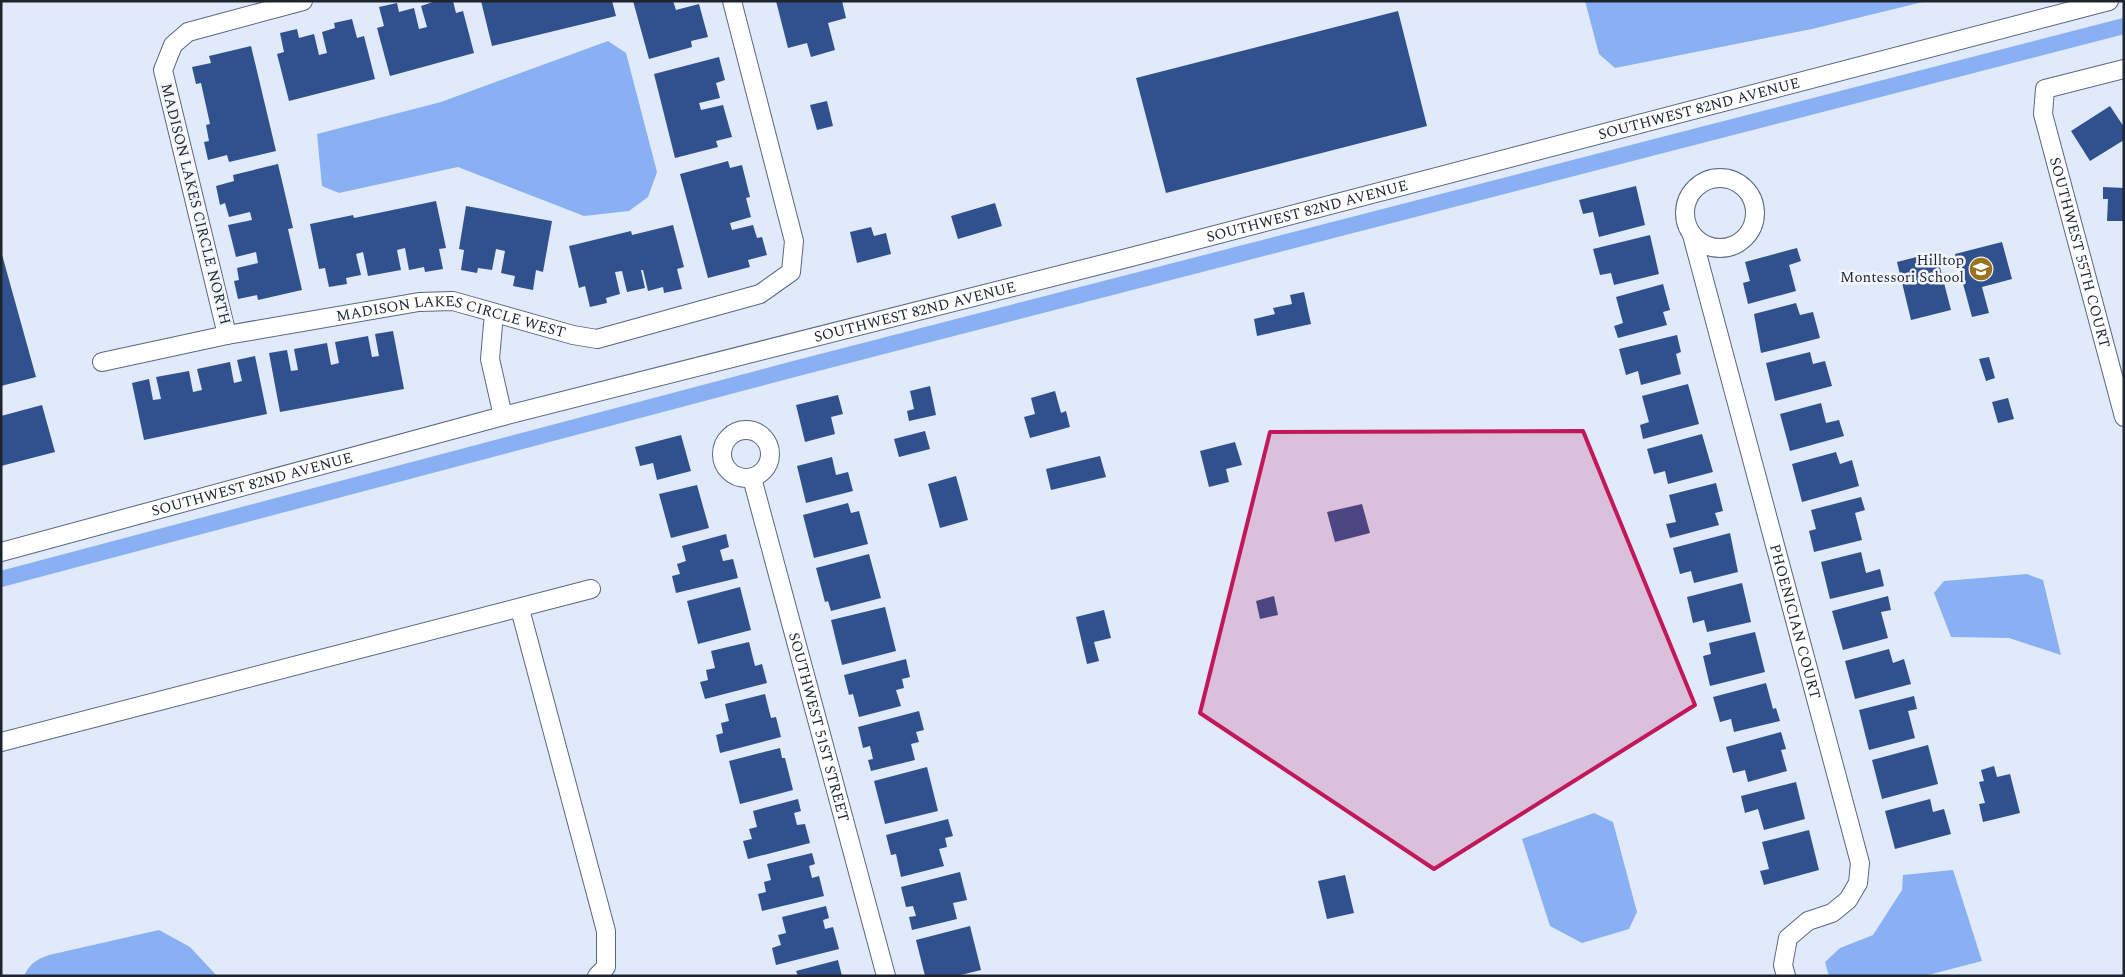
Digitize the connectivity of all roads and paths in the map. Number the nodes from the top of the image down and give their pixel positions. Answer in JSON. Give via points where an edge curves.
{"nodes":[{"id":1,"x":304,"y":1,"type":"edge"},
{"id":2,"x":732,"y":1,"type":"edge"},
{"id":3,"x":2109,"y":1,"type":"edge"},
{"id":4,"x":2124,"y":69,"type":"edge"},
{"id":5,"x":1692,"y":235,"type":"dead end"},
{"id":6,"x":494,"y":313,"type":"junction"},
{"id":7,"x":227,"y":335,"type":"junction"},
{"id":8,"x":102,"y":362,"type":"dead end"},
{"id":9,"x":503,"y":416,"type":"junction"},
{"id":10,"x":2124,"y":417,"type":"edge"},
{"id":11,"x":752,"y":478,"type":"dead end"},
{"id":12,"x":1,"y":552,"type":"edge"},
{"id":13,"x":591,"y":589,"type":"dead end"},
{"id":14,"x":520,"y":609,"type":"junction"},
{"id":15,"x":1,"y":742,"type":"edge"},
{"id":16,"x":597,"y":976,"type":"edge"},
{"id":17,"x":886,"y":976,"type":"edge"},
{"id":18,"x":1786,"y":976,"type":"edge"}],
"edges":[{"from":1,"to":7,"type":"street","name":"MADISON LAKES CIRCLE NORTH","via":[[188,32],[173,46],[163,70]]},
{"from":2,"to":6,"type":"street","name":"MADISON LAKES CIRCLE WEST","via":[[794,241],[792,272],[760,294],[597,338],[573,335]]},
{"from":3,"to":9,"type":"street","name":"SOUTHWEST 82ND AVENUE","via":[[1135,256]]},
{"from":4,"to":10,"type":"street","name":"SOUTHWEST 55TH COURT","via":[[2046,89],[2042,114]]},
{"from":5,"to":18,"type":"street","name":"PHOENICIAN COURT","via":[[1860,863],[1858,884],[1848,900],[1832,913],[1808,921],[1788,938],[1783,965]]},
{"from":6,"to":7,"type":"street","name":"MADISON LAKES CIRCLE WEST","via":[[453,301],[419,302]]},
{"from":6,"to":9,"type":"street","via":[[490,359]]},
{"from":7,"to":8,"type":"street","name":"MADISON LAKES CIRCLE WEST"},
{"from":9,"to":12,"type":"street","name":"SOUTHWEST 82ND AVENUE"},
{"from":11,"to":17,"type":"street","name":"SOUTHWEST 51ST STREET"},
{"from":13,"to":14,"type":"street"},
{"from":14,"to":15,"type":"street"},
{"from":14,"to":16,"type":"street","via":[[606,931],[606,967]]}]}
